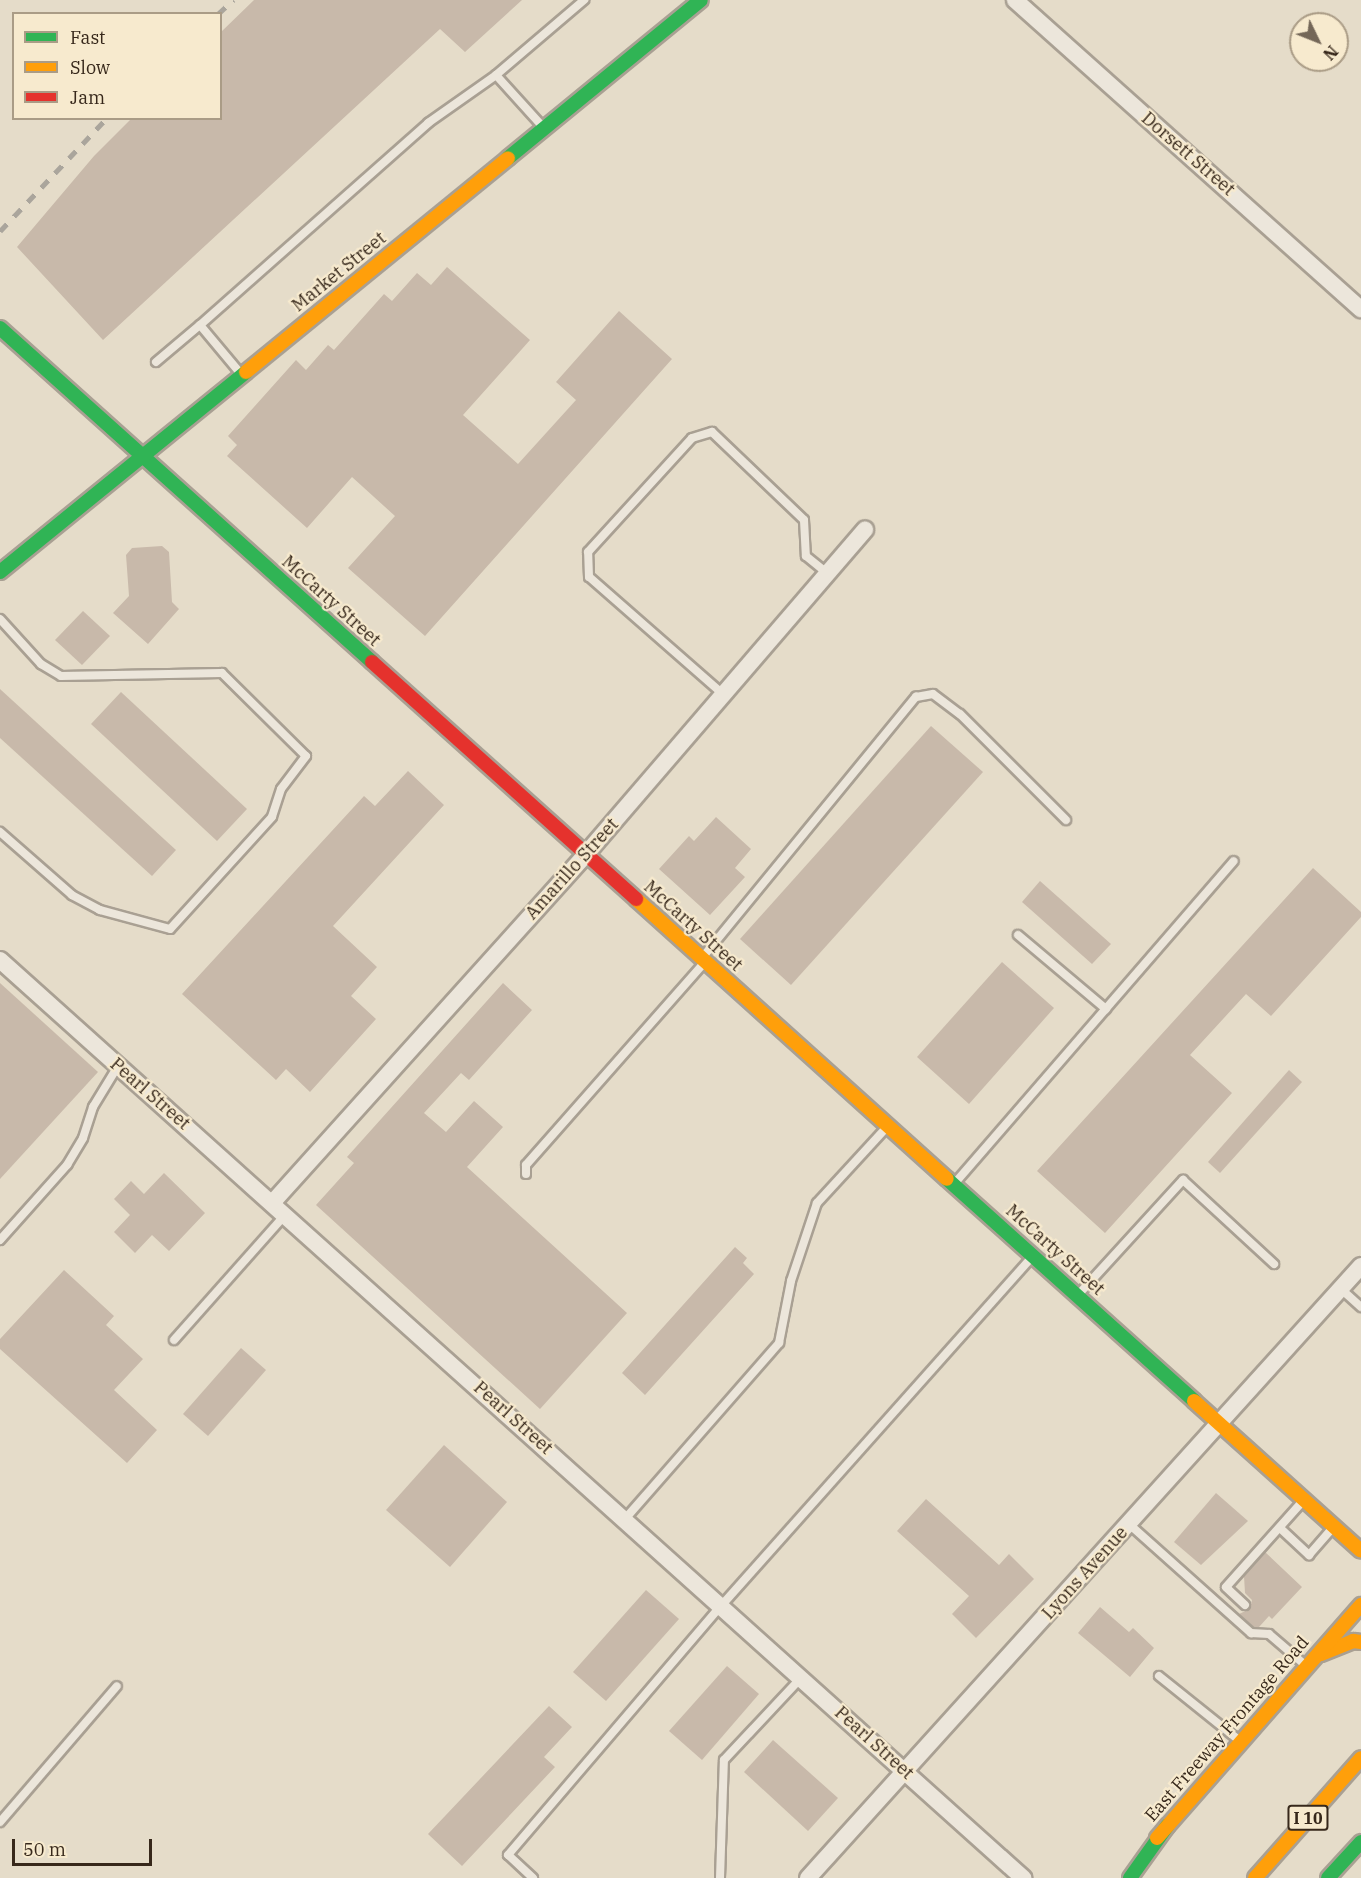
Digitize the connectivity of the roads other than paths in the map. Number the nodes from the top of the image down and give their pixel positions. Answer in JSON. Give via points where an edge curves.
{"nodes":[{"id":1,"x":584,"y":0,"type":"edge"},
{"id":2,"x":700,"y":0,"type":"edge"},
{"id":3,"x":1015,"y":0,"type":"edge"},
{"id":4,"x":496,"y":75,"type":"junction"},
{"id":5,"x":543,"y":127,"type":"junction"},
{"id":6,"x":1361,"y":309,"type":"edge"},
{"id":7,"x":200,"y":326,"type":"junction"},
{"id":8,"x":0,"y":328,"type":"edge"},
{"id":9,"x":156,"y":362,"type":"dead end"},
{"id":10,"x":242,"y":374,"type":"junction"},
{"id":11,"x":143,"y":456,"type":"junction"},
{"id":12,"x":865,"y":530,"type":"dead end"},
{"id":13,"x":0,"y":572,"type":"edge"},
{"id":14,"x":828,"y":574,"type":"junction"},
{"id":15,"x":0,"y":619,"type":"edge"},
{"id":16,"x":724,"y":695,"type":"junction"},
{"id":17,"x":1066,"y":820,"type":"dead end"},
{"id":18,"x":0,"y":832,"type":"edge"},
{"id":19,"x":586,"y":854,"type":"junction"},
{"id":20,"x":1234,"y":861,"type":"dead end"},
{"id":21,"x":1018,"y":935,"type":"dead end"},
{"id":22,"x":0,"y":960,"type":"edge"},
{"id":23,"x":704,"y":960,"type":"junction"},
{"id":24,"x":1106,"y":1008,"type":"junction"},
{"id":25,"x":118,"y":1066,"type":"junction"},
{"id":26,"x":888,"y":1125,"type":"junction"},
{"id":27,"x":526,"y":1174,"type":"dead end"},
{"id":28,"x":954,"y":1184,"type":"junction"},
{"id":29,"x":273,"y":1202,"type":"junction"},
{"id":30,"x":286,"y":1214,"type":"junction"},
{"id":31,"x":0,"y":1240,"type":"edge"},
{"id":32,"x":1033,"y":1255,"type":"junction"},
{"id":33,"x":1274,"y":1264,"type":"dead end"},
{"id":34,"x":1361,"y":1266,"type":"edge"},
{"id":35,"x":1341,"y":1289,"type":"junction"},
{"id":36,"x":1078,"y":1295,"type":"junction"},
{"id":37,"x":1361,"y":1307,"type":"edge"},
{"id":38,"x":174,"y":1340,"type":"dead end"},
{"id":39,"x":1221,"y":1423,"type":"junction"},
{"id":40,"x":1304,"y":1500,"type":"junction"},
{"id":41,"x":625,"y":1520,"type":"junction"},
{"id":42,"x":1129,"y":1524,"type":"junction"},
{"id":43,"x":1334,"y":1527,"type":"junction"},
{"id":44,"x":1280,"y":1528,"type":"junction"},
{"id":45,"x":1361,"y":1551,"type":"edge"},
{"id":46,"x":1226,"y":1587,"type":"junction"},
{"id":47,"x":1215,"y":1601,"type":"junction"},
{"id":48,"x":1245,"y":1605,"type":"dead end"},
{"id":49,"x":1361,"y":1605,"type":"edge"},
{"id":50,"x":721,"y":1606,"type":"junction"},
{"id":51,"x":1264,"y":1623,"type":"dead end"},
{"id":52,"x":1269,"y":1634,"type":"junction"},
{"id":53,"x":1361,"y":1642,"type":"edge"},
{"id":54,"x":1307,"y":1664,"type":"junction"},
{"id":55,"x":1160,"y":1676,"type":"dead end"},
{"id":56,"x":801,"y":1678,"type":"junction"},
{"id":57,"x":117,"y":1686,"type":"dead end"},
{"id":58,"x":1240,"y":1741,"type":"junction"},
{"id":59,"x":1361,"y":1758,"type":"edge"},
{"id":60,"x":904,"y":1771,"type":"junction"},
{"id":61,"x":0,"y":1822,"type":"edge"},
{"id":62,"x":1167,"y":1825,"type":"junction"},
{"id":63,"x":1361,"y":1842,"type":"edge"},
{"id":64,"x":532,"y":1878,"type":"edge"},
{"id":65,"x":720,"y":1878,"type":"edge"},
{"id":66,"x":808,"y":1878,"type":"edge"},
{"id":67,"x":1022,"y":1878,"type":"edge"},
{"id":68,"x":1121,"y":1878,"type":"edge"},
{"id":69,"x":1130,"y":1878,"type":"edge"},
{"id":70,"x":1255,"y":1878,"type":"edge"},
{"id":71,"x":1328,"y":1878,"type":"edge"}],
"edges":[{"from":1,"to":4,"type":"lane"},
{"from":2,"to":5,"type":"main road","name":"Market Street"},
{"from":3,"to":6,"type":"street","name":"Dorsett Street"},
{"from":4,"to":5,"type":"lane"},
{"from":4,"to":7,"type":"lane","via":[[428,123]]},
{"from":5,"to":10,"type":"main road","name":"Market Street"},
{"from":7,"to":9,"type":"lane"},
{"from":7,"to":10,"type":"lane"},
{"from":8,"to":11,"type":"main road","name":"McCarty Street"},
{"from":10,"to":11,"type":"main road","name":"Market Street"},
{"from":11,"to":13,"type":"main road","name":"Market Street"},
{"from":11,"to":19,"type":"main road","name":"McCarty Street"},
{"from":12,"to":14,"type":"street","name":"Amarillo Street"},
{"from":14,"to":16,"type":"street","name":"Amarillo Street"},
{"from":14,"to":16,"type":"lane","via":[[806,556],[804,520],[712,432],[692,438],[588,552],[589,577]]},
{"from":15,"to":18,"type":"lane","via":[[41,664],[61,676],[222,673],[306,756],[281,789],[272,817],[170,929],[100,910],[72,895]]},
{"from":16,"to":19,"type":"street","name":"Amarillo Street"},
{"from":17,"to":23,"type":"lane","via":[[960,714],[933,694],[916,697]]},
{"from":19,"to":23,"type":"main road","name":"McCarty Street"},
{"from":19,"to":29,"type":"street","name":"Amarillo Street"},
{"from":20,"to":24,"type":"lane"},
{"from":21,"to":24,"type":"lane"},
{"from":22,"to":25,"type":"street","name":"Pearl Street"},
{"from":23,"to":26,"type":"main road","name":"McCarty Street"},
{"from":23,"to":27,"type":"lane","via":[[526,1165]]},
{"from":24,"to":28,"type":"lane"},
{"from":25,"to":29,"type":"street","name":"Pearl Street"},
{"from":25,"to":31,"type":"lane","via":[[93,1107],[83,1138],[67,1165]]},
{"from":26,"to":28,"type":"main road","name":"McCarty Street"},
{"from":26,"to":41,"type":"lane","via":[[817,1203],[791,1281],[779,1343]]},
{"from":28,"to":32,"type":"main road","name":"McCarty Street"},
{"from":29,"to":30,"type":"street","name":"Pearl Street"},
{"from":30,"to":38,"type":"lane"},
{"from":30,"to":41,"type":"street","name":"Pearl Street"},
{"from":32,"to":36,"type":"main road","name":"McCarty Street"},
{"from":32,"to":50,"type":"lane"},
{"from":33,"to":36,"type":"lane","via":[[1183,1180]]},
{"from":34,"to":35,"type":"street","name":"Lyons Avenue"},
{"from":35,"to":37,"type":"lane"},
{"from":35,"to":39,"type":"street","name":"Lyons Avenue"},
{"from":36,"to":39,"type":"main road","name":"McCarty Street"},
{"from":39,"to":40,"type":"main road","name":"McCarty Street"},
{"from":39,"to":42,"type":"street","name":"Lyons Avenue"},
{"from":40,"to":43,"type":"main road","name":"McCarty Street"},
{"from":40,"to":44,"type":"lane"},
{"from":41,"to":50,"type":"street","name":"Pearl Street"},
{"from":42,"to":47,"type":"lane"},
{"from":42,"to":60,"type":"street","name":"Lyons Avenue"},
{"from":43,"to":44,"type":"lane","via":[[1310,1554]]},
{"from":43,"to":45,"type":"main road","name":"McCarty Street"},
{"from":44,"to":46,"type":"lane"},
{"from":46,"to":47,"type":"lane"},
{"from":46,"to":48,"type":"lane"},
{"from":47,"to":52,"type":"lane","via":[[1251,1634]]},
{"from":49,"to":54,"type":"main road","name":"East Freeway Frontage Road"},
{"from":50,"to":56,"type":"street","name":"Pearl Street"},
{"from":50,"to":64,"type":"lane","via":[[508,1855]]},
{"from":51,"to":52,"type":"lane"},
{"from":52,"to":54,"type":"lane"},
{"from":53,"to":54,"type":"main road","via":[[1334,1647]]},
{"from":54,"to":58,"type":"main road","name":"East Freeway Frontage Road"},
{"from":55,"to":58,"type":"lane"},
{"from":56,"to":60,"type":"street","name":"Pearl Street"},
{"from":56,"to":65,"type":"lane","via":[[724,1760]]},
{"from":57,"to":61,"type":"lane"},
{"from":58,"to":62,"type":"main road","name":"East Freeway Frontage Road"},
{"from":59,"to":70,"type":"main road","number":"I 10"},
{"from":60,"to":66,"type":"street","name":"Lyons Avenue"},
{"from":60,"to":67,"type":"street","name":"Pearl Street"},
{"from":62,"to":68,"type":"main road","name":"East Freeway Frontage Road"},
{"from":62,"to":69,"type":"main road"},
{"from":63,"to":71,"type":"main road"}]}
